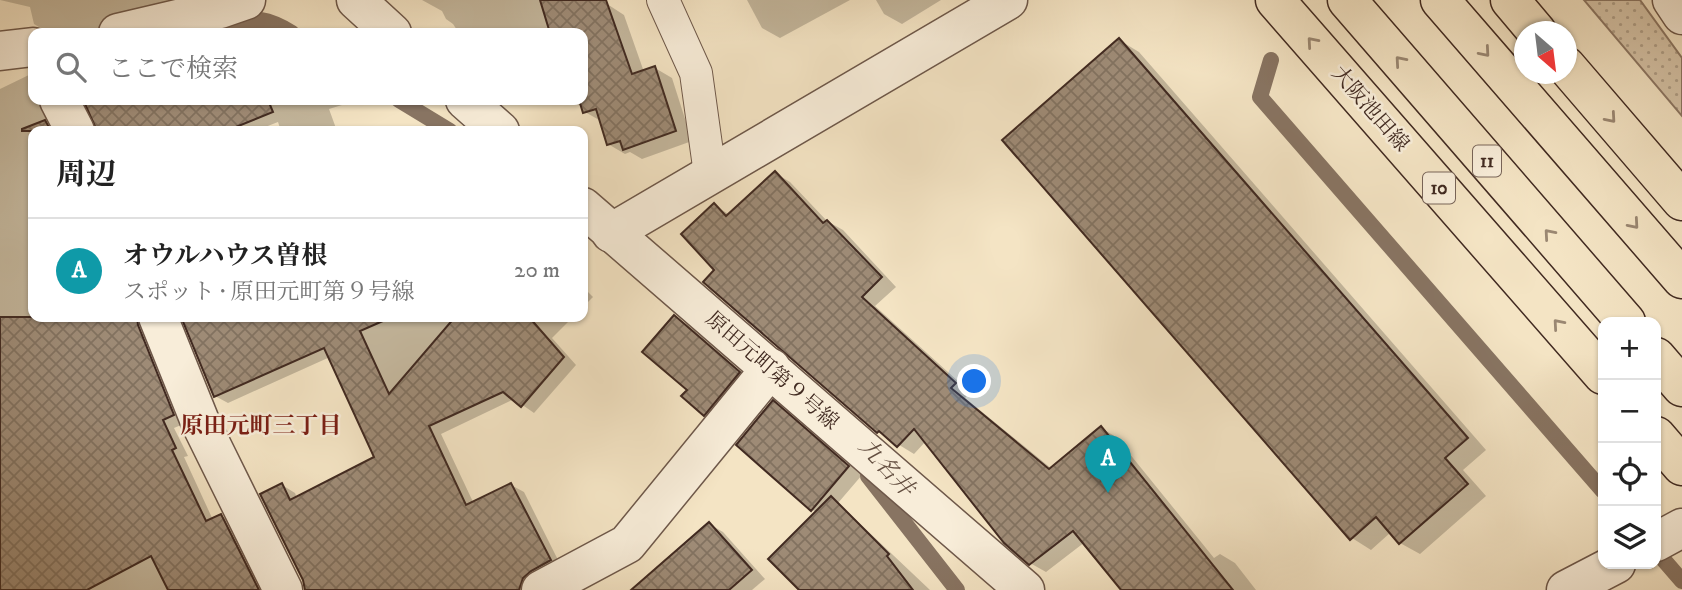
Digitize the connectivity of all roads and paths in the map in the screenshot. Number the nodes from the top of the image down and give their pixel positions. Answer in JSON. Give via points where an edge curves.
{"nodes":[{"id":1,"x":246,"y":0,"type":"edge"},
{"id":2,"x":356,"y":0,"type":"edge"},
{"id":3,"x":663,"y":0,"type":"edge"},
{"id":4,"x":1008,"y":0,"type":"edge"},
{"id":5,"x":1275,"y":0,"type":"edge"},
{"id":6,"x":1347,"y":0,"type":"edge"},
{"id":7,"x":1440,"y":0,"type":"edge"},
{"id":8,"x":1510,"y":0,"type":"edge"},
{"id":9,"x":1672,"y":0,"type":"edge"},
{"id":10,"x":1682,"y":15,"type":"edge"},
{"id":11,"x":1527,"y":21,"type":"edge"},
{"id":12,"x":139,"y":28,"type":"edge"},
{"id":13,"x":387,"y":28,"type":"edge"},
{"id":14,"x":28,"y":48,"type":"edge"},
{"id":15,"x":0,"y":51,"type":"edge"},
{"id":16,"x":1577,"y":79,"type":"edge"},
{"id":17,"x":62,"y":105,"type":"edge"},
{"id":18,"x":471,"y":105,"type":"edge"},
{"id":19,"x":72,"y":126,"type":"edge"},
{"id":20,"x":494,"y":126,"type":"edge"},
{"id":21,"x":710,"y":174,"type":"junction"},
{"id":22,"x":1682,"y":201,"type":"edge"},
{"id":23,"x":588,"y":212,"type":"edge"},
{"id":24,"x":611,"y":233,"type":"junction"},
{"id":25,"x":1682,"y":279,"type":"edge"},
{"id":26,"x":1622,"y":317,"type":"edge"},
{"id":27,"x":160,"y":322,"type":"edge"},
{"id":28,"x":1661,"y":363,"type":"edge"},
{"id":29,"x":771,"y":369,"type":"junction"},
{"id":30,"x":1598,"y":369,"type":"edge"},
{"id":31,"x":1682,"y":387,"type":"edge"},
{"id":32,"x":1661,"y":442,"type":"edge"},
{"id":33,"x":1682,"y":466,"type":"edge"},
{"id":34,"x":1682,"y":528,"type":"edge"},
{"id":35,"x":1661,"y":539,"type":"edge"},
{"id":36,"x":1605,"y":569,"type":"edge"},
{"id":37,"x":282,"y":590,"type":"edge"},
{"id":38,"x":541,"y":590,"type":"edge"},
{"id":39,"x":1025,"y":590,"type":"edge"},
{"id":40,"x":1566,"y":590,"type":"edge"}],
"edges":[{"from":1,"to":12,"type":"street"},
{"from":2,"to":13,"type":"street"},
{"from":3,"to":21,"type":"lane","via":[[696,73]]},
{"from":4,"to":21,"type":"street"},
{"from":30,"to":5,"type":"main road","name":"大阪池田線","number":"10","one_way":true},
{"from":26,"to":6,"type":"main road","number":"11","one_way":true},
{"from":7,"to":25,"type":"main road","one_way":true},
{"from":8,"to":11,"type":"main road"},
{"from":9,"to":10,"type":"street"},
{"from":14,"to":15,"type":"street"},
{"from":16,"to":22,"type":"main road","one_way":true},
{"from":17,"to":19,"type":"street"},
{"from":18,"to":20,"type":"street"},
{"from":21,"to":24,"type":"street"},
{"from":23,"to":24,"type":"street","name":"原田元町第９号線"},
{"from":24,"to":29,"type":"street","name":"原田元町第９号線"},
{"from":27,"to":37,"type":"street","via":[[201,424]]},
{"from":28,"to":31,"type":"main road"},
{"from":29,"to":38,"type":"street","via":[[627,544]]},
{"from":29,"to":39,"type":"street","name":"原田元町第９号線"},
{"from":32,"to":33,"type":"main road"},
{"from":34,"to":35,"type":"street"},
{"from":36,"to":40,"type":"street"}]}
